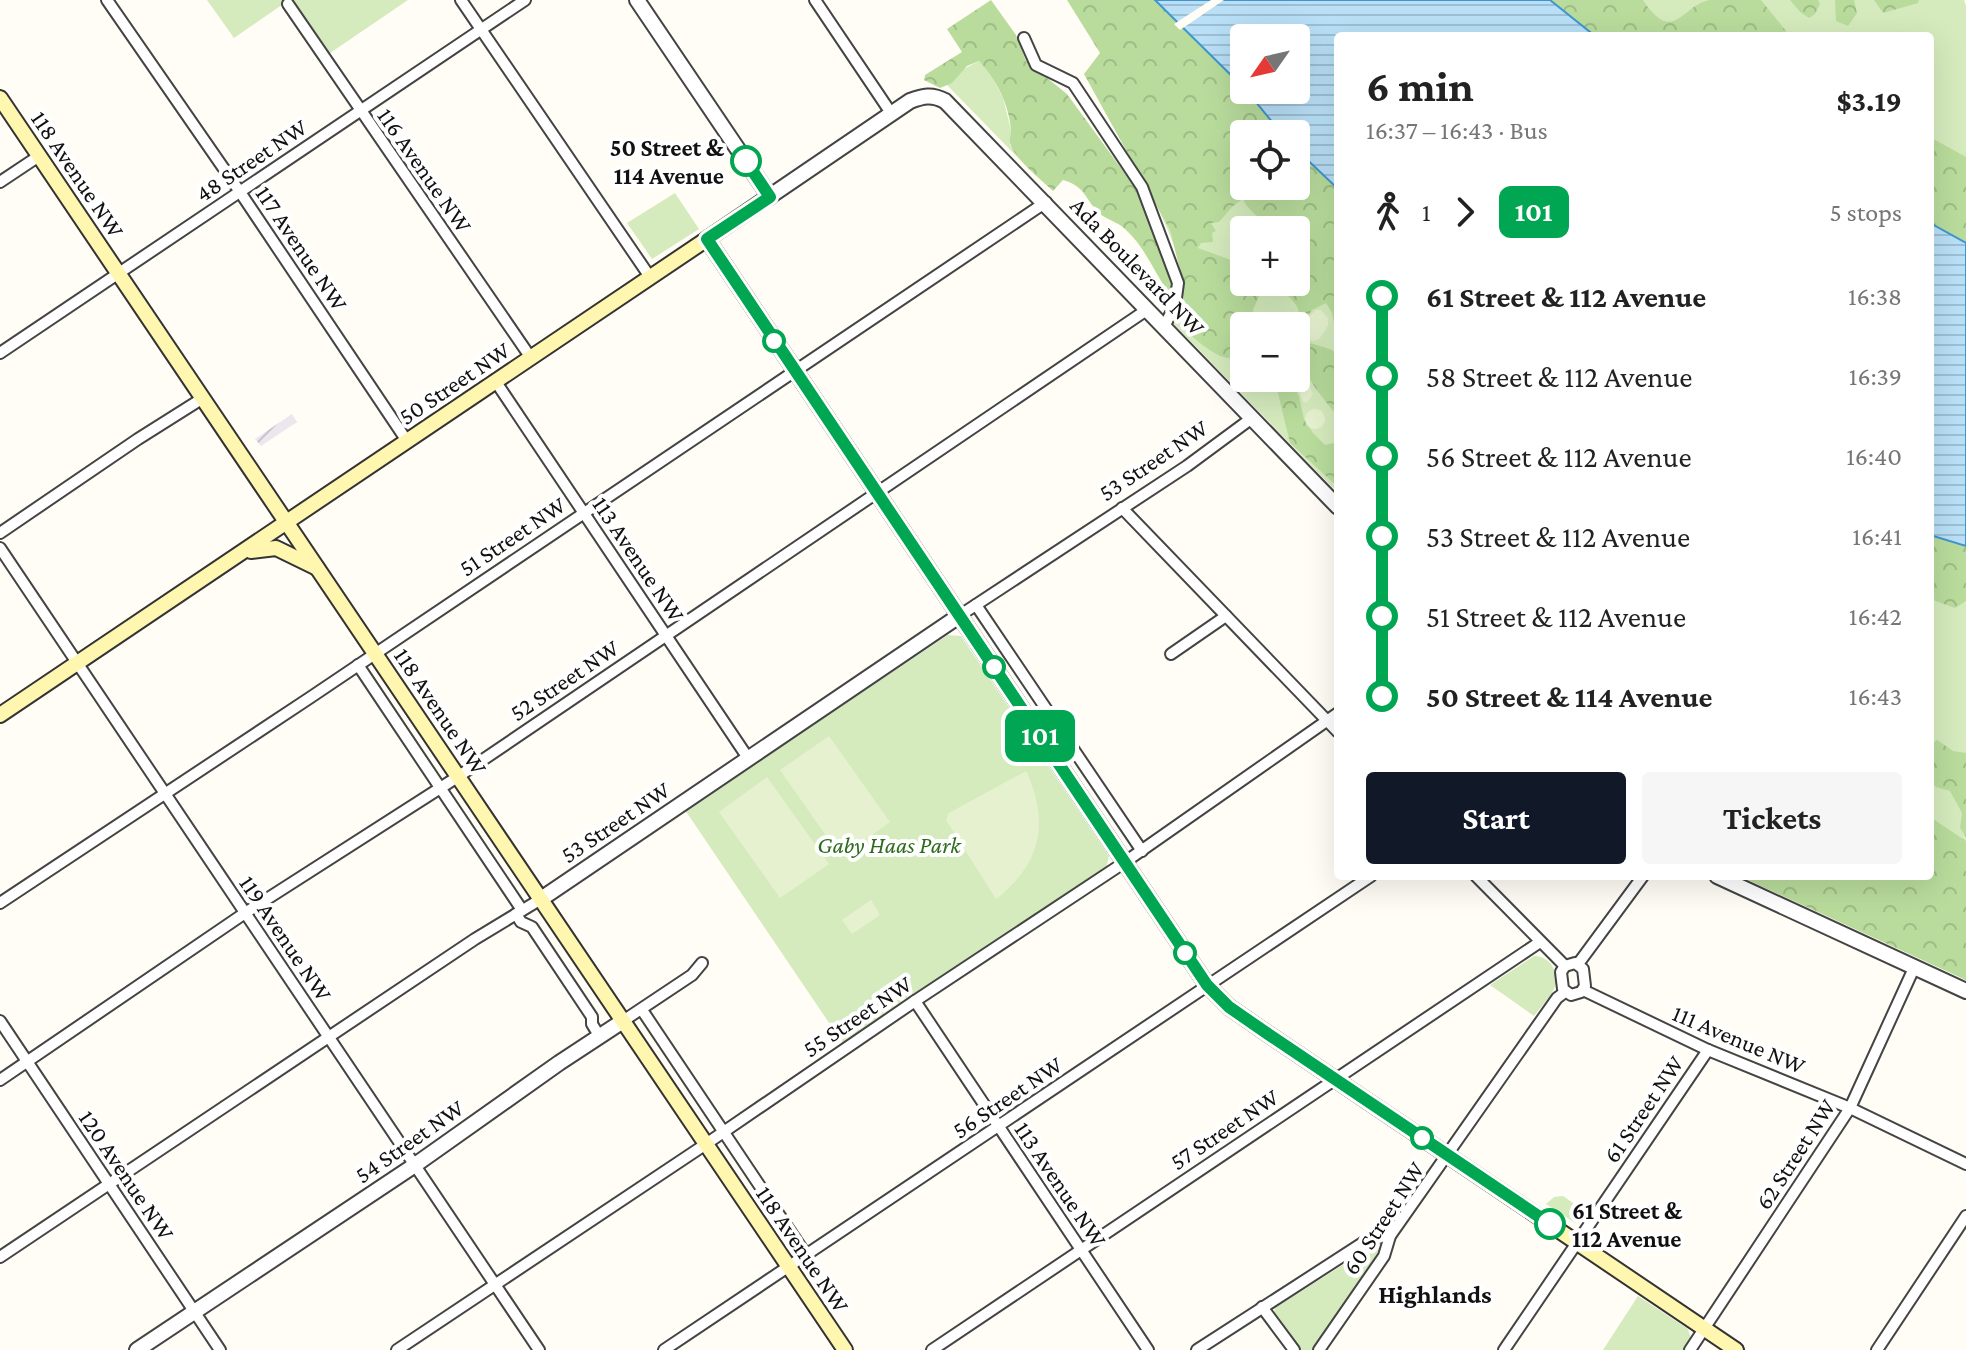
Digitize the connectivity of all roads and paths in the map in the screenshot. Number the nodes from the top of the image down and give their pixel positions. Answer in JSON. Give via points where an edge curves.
{"nodes":[{"id":1,"x":107,"y":0,"type":"edge"},
{"id":2,"x":461,"y":0,"type":"edge"},
{"id":3,"x":525,"y":0,"type":"edge"},
{"id":4,"x":637,"y":0,"type":"edge"},
{"id":5,"x":815,"y":0,"type":"edge"},
{"id":6,"x":288,"y":4,"type":"dead end"},
{"id":7,"x":481,"y":29,"type":"junction"},
{"id":8,"x":1024,"y":38,"type":"dead end"},
{"id":9,"x":935,"y":96,"type":"joint"},
{"id":10,"x":0,"y":98,"type":"edge"},
{"id":11,"x":360,"y":111,"type":"junction"},
{"id":12,"x":891,"y":113,"type":"junction"},
{"id":13,"x":39,"y":156,"type":"junction"},
{"id":14,"x":0,"y":182,"type":"edge"},
{"id":15,"x":240,"y":192,"type":"junction"},
{"id":16,"x":770,"y":197,"type":"junction"},
{"id":17,"x":1046,"y":202,"type":"junction"},
{"id":18,"x":707,"y":239,"type":"junction"},
{"id":19,"x":119,"y":273,"type":"junction"},
{"id":20,"x":650,"y":277,"type":"junction"},
{"id":21,"x":1148,"y":309,"type":"junction"},
{"id":22,"x":1165,"y":325,"type":"junction"},
{"id":23,"x":0,"y":353,"type":"edge"},
{"id":24,"x":531,"y":358,"type":"junction"},
{"id":25,"x":794,"y":370,"type":"junction"},
{"id":26,"x":496,"y":382,"type":"junction"},
{"id":27,"x":203,"y":398,"type":"junction"},
{"id":28,"x":1252,"y":418,"type":"junction"},
{"id":29,"x":407,"y":441,"type":"junction"},
{"id":30,"x":877,"y":493,"type":"junction"},
{"id":31,"x":1334,"y":503,"type":"edge"},
{"id":32,"x":1122,"y":508,"type":"junction"},
{"id":33,"x":584,"y":512,"type":"junction"},
{"id":34,"x":287,"y":522,"type":"junction"},
{"id":35,"x":0,"y":533,"type":"edge"},
{"id":36,"x":0,"y":548,"type":"edge"},
{"id":37,"x":239,"y":555,"type":"junction"},
{"id":38,"x":320,"y":569,"type":"junction"},
{"id":39,"x":976,"y":605,"type":"junction"},
{"id":40,"x":959,"y":616,"type":"junction"},
{"id":41,"x":1226,"y":616,"type":"junction"},
{"id":42,"x":666,"y":635,"type":"junction"},
{"id":43,"x":376,"y":653,"type":"junction"},
{"id":44,"x":1171,"y":654,"type":"dead end"},
{"id":45,"x":78,"y":663,"type":"junction"},
{"id":46,"x":358,"y":665,"type":"junction"},
{"id":47,"x":0,"y":715,"type":"edge"},
{"id":48,"x":1334,"y":717,"type":"edge"},
{"id":49,"x":1328,"y":722,"type":"junction"},
{"id":50,"x":1334,"y":728,"type":"edge"},
{"id":51,"x":748,"y":758,"type":"junction"},
{"id":52,"x":459,"y":776,"type":"junction"},
{"id":53,"x":440,"y":788,"type":"junction"},
{"id":54,"x":165,"y":792,"type":"junction"},
{"id":55,"x":1142,"y":851,"type":"junction"},
{"id":56,"x":1125,"y":862,"type":"junction"},
{"id":57,"x":1365,"y":880,"type":"edge"},
{"id":58,"x":1480,"y":880,"type":"edge"},
{"id":59,"x":1640,"y":880,"type":"edge"},
{"id":60,"x":1726,"y":880,"type":"edge"},
{"id":61,"x":541,"y":899,"type":"junction"},
{"id":62,"x":0,"y":903,"type":"edge"},
{"id":63,"x":519,"y":912,"type":"junction"},
{"id":64,"x":245,"y":913,"type":"junction"},
{"id":65,"x":1540,"y":942,"type":"junction"},
{"id":66,"x":702,"y":963,"type":"dead end"},
{"id":67,"x":1578,"y":964,"type":"junction"},
{"id":68,"x":1565,"y":966,"type":"junction"},
{"id":69,"x":1914,"y":968,"type":"junction"},
{"id":70,"x":1207,"y":985,"type":"junction"},
{"id":71,"x":1583,"y":990,"type":"junction"},
{"id":72,"x":1966,"y":991,"type":"edge"},
{"id":73,"x":1565,"y":992,"type":"junction"},
{"id":74,"x":915,"y":1001,"type":"junction"},
{"id":75,"x":642,"y":1010,"type":"junction"},
{"id":76,"x":0,"y":1021,"type":"edge"},
{"id":77,"x":623,"y":1021,"type":"junction"},
{"id":78,"x":329,"y":1037,"type":"junction"},
{"id":79,"x":600,"y":1037,"type":"junction"},
{"id":80,"x":1708,"y":1050,"type":"junction"},
{"id":81,"x":27,"y":1061,"type":"junction"},
{"id":82,"x":1335,"y":1078,"type":"junction"},
{"id":83,"x":0,"y":1080,"type":"edge"},
{"id":84,"x":1850,"y":1108,"type":"junction"},
{"id":85,"x":999,"y":1126,"type":"junction"},
{"id":86,"x":724,"y":1132,"type":"junction"},
{"id":87,"x":706,"y":1144,"type":"junction"},
{"id":88,"x":1449,"y":1156,"type":"junction"},
{"id":89,"x":1966,"y":1164,"type":"edge"},
{"id":90,"x":415,"y":1165,"type":"junction"},
{"id":91,"x":109,"y":1184,"type":"junction"},
{"id":92,"x":1966,"y":1216,"type":"edge"},
{"id":93,"x":1390,"y":1236,"type":"junction"},
{"id":94,"x":1576,"y":1242,"type":"junction"},
{"id":95,"x":1081,"y":1250,"type":"junction"},
{"id":96,"x":806,"y":1255,"type":"junction"},
{"id":97,"x":0,"y":1257,"type":"edge"},
{"id":98,"x":789,"y":1267,"type":"junction"},
{"id":99,"x":495,"y":1284,"type":"junction"},
{"id":100,"x":1262,"y":1307,"type":"junction"},
{"id":101,"x":194,"y":1312,"type":"junction"},
{"id":102,"x":1704,"y":1328,"type":"junction"},
{"id":103,"x":137,"y":1350,"type":"edge"},
{"id":104,"x":220,"y":1350,"type":"edge"},
{"id":105,"x":397,"y":1350,"type":"edge"},
{"id":106,"x":539,"y":1350,"type":"edge"},
{"id":107,"x":664,"y":1350,"type":"edge"},
{"id":108,"x":845,"y":1350,"type":"edge"},
{"id":109,"x":932,"y":1350,"type":"edge"},
{"id":110,"x":1148,"y":1350,"type":"edge"},
{"id":111,"x":1197,"y":1350,"type":"edge"},
{"id":112,"x":1294,"y":1350,"type":"edge"},
{"id":113,"x":1319,"y":1350,"type":"edge"},
{"id":114,"x":1504,"y":1350,"type":"edge"},
{"id":115,"x":1690,"y":1350,"type":"edge"},
{"id":116,"x":1736,"y":1350,"type":"edge"},
{"id":117,"x":1877,"y":1350,"type":"edge"}],
"edges":[{"from":1,"to":15,"type":"street","name":"117 Avenue NW"},
{"from":2,"to":7,"type":"street"},
{"from":3,"to":7,"type":"street","name":"48 Street NW"},
{"from":4,"to":16,"type":"street"},
{"from":5,"to":12,"type":"street"},
{"from":6,"to":11,"type":"street","name":"116 Avenue NW"},
{"from":7,"to":11,"type":"street","name":"48 Street NW"},
{"from":7,"to":20,"type":"street"},
{"from":8,"to":22,"type":"street","via":[[1036,65],[1073,83],[1142,187],[1178,283]]},
{"from":9,"to":12,"type":"street","name":"50 Street NW","via":[[910,101]]},
{"from":9,"to":17,"type":"street","name":"Ada Boulevard NW"},
{"from":10,"to":13,"type":"main road","name":"118 Avenue NW"},
{"from":11,"to":15,"type":"street","name":"48 Street NW"},
{"from":11,"to":24,"type":"street","name":"116 Avenue NW"},
{"from":12,"to":16,"type":"street","name":"50 Street NW"},
{"from":13,"to":14,"type":"street"},
{"from":13,"to":19,"type":"main road","name":"118 Avenue NW"},
{"from":15,"to":19,"type":"street","name":"48 Street NW"},
{"from":15,"to":29,"type":"street","name":"117 Avenue NW"},
{"from":16,"to":18,"type":"street","name":"50 Street NW"},
{"from":17,"to":21,"type":"street","name":"Ada Boulevard NW"},
{"from":17,"to":25,"type":"street","name":"51 Street NW"},
{"from":18,"to":20,"type":"main road","name":"50 Street NW"},
{"from":18,"to":25,"type":"main road"},
{"from":19,"to":23,"type":"street","name":"48 Street NW"},
{"from":19,"to":27,"type":"main road","name":"118 Avenue NW"},
{"from":20,"to":24,"type":"main road","name":"50 Street NW"},
{"from":21,"to":22,"type":"street","name":"Ada Boulevard NW"},
{"from":21,"to":30,"type":"street","name":"52 Street NW"},
{"from":22,"to":28,"type":"street","name":"Ada Boulevard NW"},
{"from":24,"to":26,"type":"main road","name":"50 Street NW"},
{"from":25,"to":30,"type":"main road"},
{"from":25,"to":33,"type":"street","name":"51 Street NW"},
{"from":26,"to":29,"type":"main road","name":"50 Street NW"},
{"from":26,"to":33,"type":"street","name":"113 Avenue NW"},
{"from":27,"to":34,"type":"main road","name":"118 Avenue NW"},
{"from":27,"to":35,"type":"street"},
{"from":28,"to":31,"type":"street","name":"Ada Boulevard NW"},
{"from":28,"to":32,"type":"street","name":"53 Street NW"},
{"from":29,"to":34,"type":"main road","name":"50 Street NW"},
{"from":30,"to":40,"type":"main road"},
{"from":30,"to":42,"type":"street","name":"52 Street NW"},
{"from":32,"to":39,"type":"street","name":"53 Street NW"},
{"from":32,"to":41,"type":"street"},
{"from":33,"to":42,"type":"street","name":"113 Avenue NW"},
{"from":33,"to":43,"type":"street","name":"51 Street NW"},
{"from":34,"to":37,"type":"main road","name":"50 Street NW"},
{"from":34,"to":38,"type":"main road","name":"118 Avenue NW"},
{"from":36,"to":45,"type":"street","name":"119 Avenue NW"},
{"from":37,"to":38,"type":"main road","via":[[276,548]]},
{"from":37,"to":45,"type":"main road","name":"50 Street NW"},
{"from":38,"to":43,"type":"main road","name":"118 Avenue NW"},
{"from":39,"to":40,"type":"street","name":"53 Street NW"},
{"from":39,"to":55,"type":"street"},
{"from":40,"to":51,"type":"street","name":"53 Street NW"},
{"from":40,"to":56,"type":"main road"},
{"from":41,"to":44,"type":"street"},
{"from":41,"to":49,"type":"street"},
{"from":42,"to":51,"type":"street","name":"113 Avenue NW"},
{"from":42,"to":52,"type":"street","name":"52 Street NW"},
{"from":43,"to":46,"type":"street","name":"51 Street NW"},
{"from":43,"to":52,"type":"main road","name":"118 Avenue NW"},
{"from":45,"to":47,"type":"main road","name":"50 Street NW"},
{"from":45,"to":54,"type":"street","name":"119 Avenue NW"},
{"from":46,"to":53,"type":"street","name":"118 Avenue NW"},
{"from":46,"to":54,"type":"street","name":"51 Street NW"},
{"from":48,"to":49,"type":"street","name":"55 Street NW"},
{"from":49,"to":50,"type":"street"},
{"from":49,"to":55,"type":"street","name":"55 Street NW"},
{"from":51,"to":61,"type":"street","name":"53 Street NW"},
{"from":52,"to":53,"type":"street","name":"52 Street NW"},
{"from":52,"to":61,"type":"main road","name":"118 Avenue NW"},
{"from":53,"to":63,"type":"street","name":"118 Avenue NW"},
{"from":53,"to":64,"type":"street","name":"52 Street NW"},
{"from":54,"to":62,"type":"street","name":"51 Street NW"},
{"from":54,"to":64,"type":"street","name":"119 Avenue NW"},
{"from":55,"to":56,"type":"street","name":"55 Street NW"},
{"from":56,"to":70,"type":"main road"},
{"from":56,"to":74,"type":"street","name":"55 Street NW"},
{"from":57,"to":70,"type":"street","name":"56 Street NW"},
{"from":58,"to":65,"type":"street"},
{"from":59,"to":67,"type":"street"},
{"from":60,"to":69,"type":"street"},
{"from":61,"to":63,"type":"street","name":"53 Street NW"},
{"from":61,"to":77,"type":"main road","name":"118 Avenue NW"},
{"from":63,"to":78,"type":"street","name":"53 Street NW"},
{"from":63,"to":79,"type":"street","name":"118 Avenue NW","via":[[521,922],[532,927],[592,1017]]},
{"from":64,"to":78,"type":"street","name":"119 Avenue NW"},
{"from":64,"to":81,"type":"street","name":"52 Street NW"},
{"from":65,"to":68,"type":"street"},
{"from":65,"to":82,"type":"street","name":"57 Street NW"},
{"from":66,"to":75,"type":"street","name":"54 Street NW"},
{"from":67,"to":68,"type":"street"},
{"from":67,"to":71,"type":"street","via":[[1584,972]]},
{"from":68,"to":73,"type":"street"},
{"from":69,"to":72,"type":"street"},
{"from":69,"to":84,"type":"street","name":"62 Street NW"},
{"from":70,"to":82,"type":"main road","via":[[1229,1007]]},
{"from":70,"to":85,"type":"street","name":"56 Street NW"},
{"from":71,"to":73,"type":"street","via":[[1575,995]]},
{"from":71,"to":80,"type":"street","name":"111 Avenue NW"},
{"from":73,"to":88,"type":"street","name":"60 Street NW"},
{"from":74,"to":85,"type":"street","name":"113 Avenue NW"},
{"from":74,"to":86,"type":"street","name":"55 Street NW"},
{"from":75,"to":77,"type":"street","name":"54 Street NW"},
{"from":75,"to":86,"type":"street","name":"118 Avenue NW"},
{"from":76,"to":81,"type":"street","name":"120 Avenue NW"},
{"from":77,"to":79,"type":"street","name":"54 Street NW"},
{"from":77,"to":87,"type":"main road","name":"118 Avenue NW"},
{"from":78,"to":90,"type":"street","name":"119 Avenue NW"},
{"from":78,"to":91,"type":"street","name":"53 Street NW"},
{"from":79,"to":90,"type":"street","name":"54 Street NW"},
{"from":80,"to":84,"type":"street","name":"111 Avenue NW"},
{"from":80,"to":94,"type":"street","name":"61 Street NW"},
{"from":81,"to":83,"type":"street","name":"52 Street NW"},
{"from":81,"to":91,"type":"street","name":"120 Avenue NW"},
{"from":82,"to":88,"type":"main road"},
{"from":82,"to":95,"type":"street","name":"57 Street NW"},
{"from":84,"to":89,"type":"street","name":"111 Avenue NW"},
{"from":84,"to":102,"type":"street","name":"62 Street NW"},
{"from":85,"to":95,"type":"street","name":"113 Avenue NW"},
{"from":85,"to":96,"type":"street","name":"56 Street NW"},
{"from":86,"to":87,"type":"street","name":"55 Street NW"},
{"from":86,"to":96,"type":"street","name":"118 Avenue NW"},
{"from":87,"to":98,"type":"main road","name":"118 Avenue NW"},
{"from":87,"to":99,"type":"street","name":"55 Street NW"},
{"from":88,"to":93,"type":"street","name":"60 Street NW"},
{"from":88,"to":94,"type":"main road"},
{"from":90,"to":99,"type":"street","name":"119 Avenue NW"},
{"from":90,"to":101,"type":"street","name":"54 Street NW"},
{"from":91,"to":97,"type":"street","name":"53 Street NW"},
{"from":91,"to":101,"type":"street","name":"120 Avenue NW"},
{"from":92,"to":117,"type":"street"},
{"from":93,"to":100,"type":"street","via":[[1372,1237]]},
{"from":93,"to":113,"type":"street","name":"60 Street NW","via":[[1384,1256]]},
{"from":94,"to":102,"type":"main road"},
{"from":94,"to":114,"type":"street","name":"61 Street NW"},
{"from":95,"to":109,"type":"street","name":"57 Street NW"},
{"from":95,"to":110,"type":"street","name":"113 Avenue NW"},
{"from":96,"to":98,"type":"street","name":"56 Street NW"},
{"from":98,"to":107,"type":"street","name":"56 Street NW"},
{"from":98,"to":108,"type":"main road","name":"118 Avenue NW"},
{"from":99,"to":105,"type":"street","name":"55 Street NW"},
{"from":99,"to":106,"type":"street","name":"119 Avenue NW"},
{"from":100,"to":111,"type":"street"},
{"from":100,"to":112,"type":"street"},
{"from":101,"to":103,"type":"street","name":"54 Street NW"},
{"from":101,"to":104,"type":"street","name":"120 Avenue NW"},
{"from":102,"to":115,"type":"street","name":"62 Street NW"},
{"from":102,"to":116,"type":"main road"}]}
